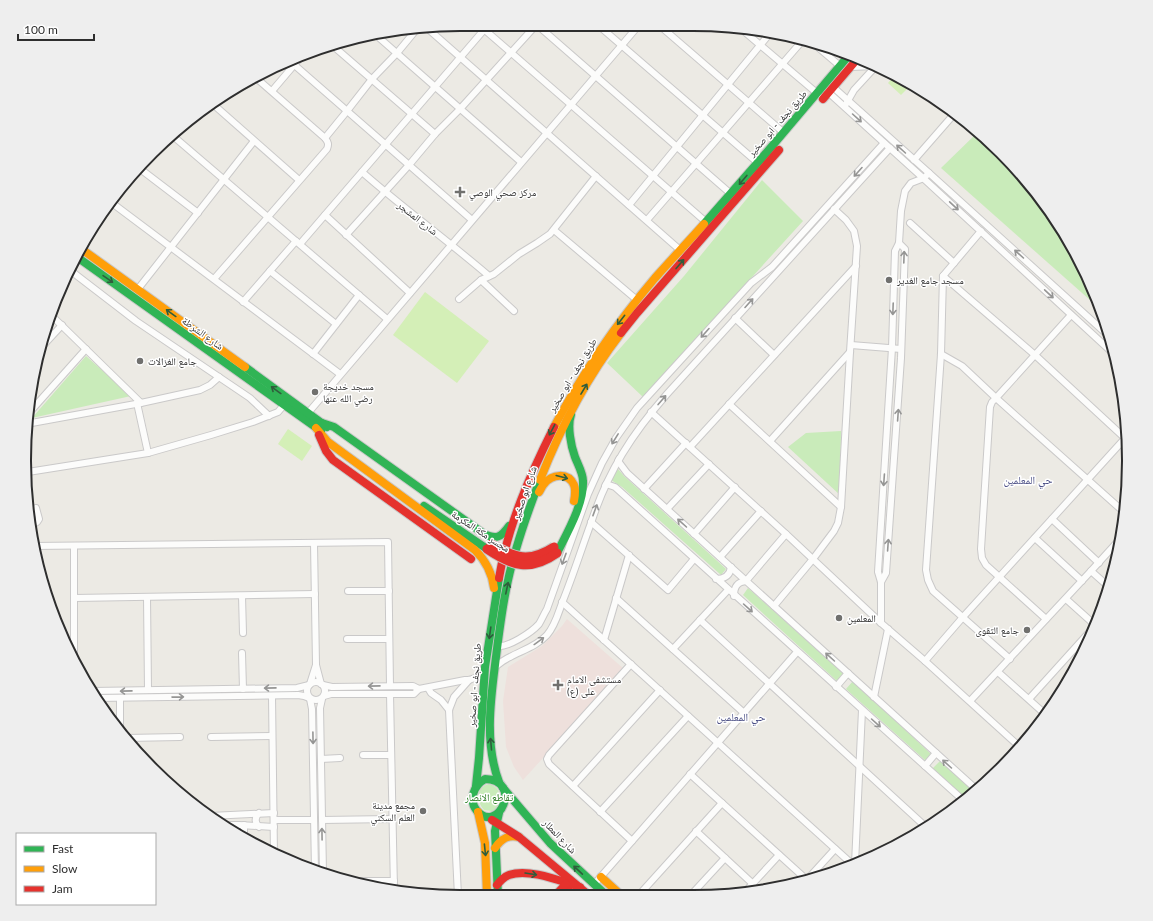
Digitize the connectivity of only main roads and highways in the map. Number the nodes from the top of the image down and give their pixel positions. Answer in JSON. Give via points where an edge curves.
{"nodes":[{"id":1,"x":845,"y":60,"type":"edge"},
{"id":2,"x":854,"y":63,"type":"edge"},
{"id":3,"x":86,"y":252,"type":"edge"},
{"id":4,"x":82,"y":259,"type":"edge"},
{"id":5,"x":656,"y":276,"type":"junction"},
{"id":6,"x":664,"y":283,"type":"junction"},
{"id":7,"x":647,"y":294,"type":"junction"},
{"id":8,"x":205,"y":343,"type":"junction"},
{"id":9,"x":216,"y":351,"type":"junction"},
{"id":10,"x":602,"y":359,"type":"joint"},
{"id":11,"x":573,"y":409,"type":"junction"},
{"id":12,"x":319,"y":426,"type":"junction"},
{"id":13,"x":415,"y":495,"type":"joint"},
{"id":14,"x":519,"y":507,"type":"junction"},
{"id":15,"x":525,"y":524,"type":"junction"},
{"id":16,"x":555,"y":550,"type":"junction"},
{"id":17,"x":471,"y":559,"type":"dead end"},
{"id":18,"x":494,"y":607,"type":"junction"},
{"id":19,"x":494,"y":668,"type":"joint"},
{"id":20,"x":501,"y":785,"type":"junction"},
{"id":21,"x":476,"y":786,"type":"junction"},
{"id":22,"x":480,"y":813,"type":"junction"},
{"id":23,"x":499,"y":813,"type":"junction"},
{"id":24,"x":496,"y":822,"type":"junction"},
{"id":25,"x":519,"y":837,"type":"junction"},
{"id":26,"x":495,"y":848,"type":"junction"},
{"id":27,"x":601,"y":877,"type":"road end"},
{"id":28,"x":567,"y":884,"type":"junction"},
{"id":29,"x":497,"y":886,"type":"junction"},
{"id":30,"x":580,"y":888,"type":"junction"},
{"id":31,"x":487,"y":890,"type":"edge"},
{"id":32,"x":497,"y":890,"type":"edge"},
{"id":33,"x":561,"y":890,"type":"edge"},
{"id":34,"x":568,"y":890,"type":"edge"},
{"id":35,"x":582,"y":890,"type":"edge"},
{"id":36,"x":600,"y":890,"type":"edge"},
{"id":37,"x":615,"y":890,"type":"edge"}],
"edges":[{"from":1,"to":5,"type":"main road","name":"طريق نجف - ابو صخير","one_way":true,"via":[[731,194]]},
{"from":6,"to":2,"type":"main road","name":"طريق نجف - ابو صخير","one_way":true},
{"from":8,"to":3,"type":"main road","name":"شارع الشرطة","one_way":true,"via":[[138,289]]},
{"from":4,"to":8,"type":"main road","name":"شارع الشرطة","one_way":true},
{"from":5,"to":6,"type":"main road","via":[[658,282]]},
{"from":5,"to":7,"type":"main road","name":"طريق نجف - ابو صخير"},
{"from":6,"to":7,"type":"main road","name":"طريق نجف - ابو صخير"},
{"from":7,"to":10,"type":"main road","name":"طريق نجف - ابو صخير"},
{"from":7,"to":14,"type":"main road","name":"طريق نجف - ابو صخير","one_way":true,"via":[[637,300],[610,333],[576,388],[546,441]]},
{"from":8,"to":9,"type":"main road","name":"شارع الشرطة"},
{"from":9,"to":12,"type":"main road","name":"شارع الشرطة","via":[[284,405]]},
{"from":12,"to":9,"type":"main road","name":"شارع الشرطة","one_way":true,"via":[[308,413]]},
{"from":11,"to":10,"type":"main road","name":"شارع ابو صخير","one_way":true},
{"from":11,"to":15,"type":"main road","name":"شارع ابو صخير","via":[[543,469]]},
{"from":11,"to":16,"type":"main road","via":[[570,418],[571,442],[583,481],[575,513]]},
{"from":12,"to":13,"type":"main road","name":"شارع الشرطة"},
{"from":12,"to":14,"type":"main road","via":[[334,427],[490,537],[502,535]]},
{"from":12,"to":17,"type":"main road","via":[[326,451],[333,460]]},
{"from":12,"to":18,"type":"main road","via":[[328,442],[464,540],[480,555],[491,573]]},
{"from":13,"to":16,"type":"main road","name":"مجسر مكة المكرمة","bridge":true,"via":[[489,547],[522,558]]},
{"from":14,"to":18,"type":"main road","name":"طريق نجف - ابو صخير","via":[[506,545]]},
{"from":15,"to":16,"type":"main road","one_way":true,"via":[[544,483],[557,475],[572,482],[576,494]]},
{"from":19,"to":15,"type":"main road","name":"شارع ابو صخير","one_way":true,"via":[[506,591]]},
{"from":18,"to":21,"type":"main road","name":"طريق نجف - ابو صخير","one_way":true,"via":[[484,675]]},
{"from":20,"to":19,"type":"main road","name":"طريق نجف - ابو صخير","one_way":true,"via":[[493,760],[490,737]]},
{"from":20,"to":21,"type":"main road","via":[[492,779],[485,779]]},
{"from":20,"to":23,"type":"main road","via":[[505,802]]},
{"from":36,"to":20,"type":"main road","name":"شارع المطار","one_way":true,"via":[[550,843]]},
{"from":21,"to":22,"type":"main road","via":[[473,800]]},
{"from":22,"to":23,"type":"main road","via":[[492,816]]},
{"from":22,"to":24,"type":"main road"},
{"from":22,"to":31,"type":"main road","one_way":true},
{"from":23,"to":24,"type":"main road"},
{"from":24,"to":25,"type":"main road"},
{"from":24,"to":26,"type":"main road"},
{"from":25,"to":26,"type":"main road","via":[[506,836]]},
{"from":25,"to":30,"type":"main road"},
{"from":26,"to":29,"type":"main road"},
{"from":27,"to":37,"type":"main road"},
{"from":29,"to":28,"type":"main road","one_way":true,"via":[[504,878],[514,873],[537,875]]},
{"from":28,"to":30,"type":"main road"},
{"from":28,"to":33,"type":"main road"},
{"from":28,"to":34,"type":"main road"},
{"from":29,"to":32,"type":"main road"},
{"from":30,"to":35,"type":"main road"}]}
